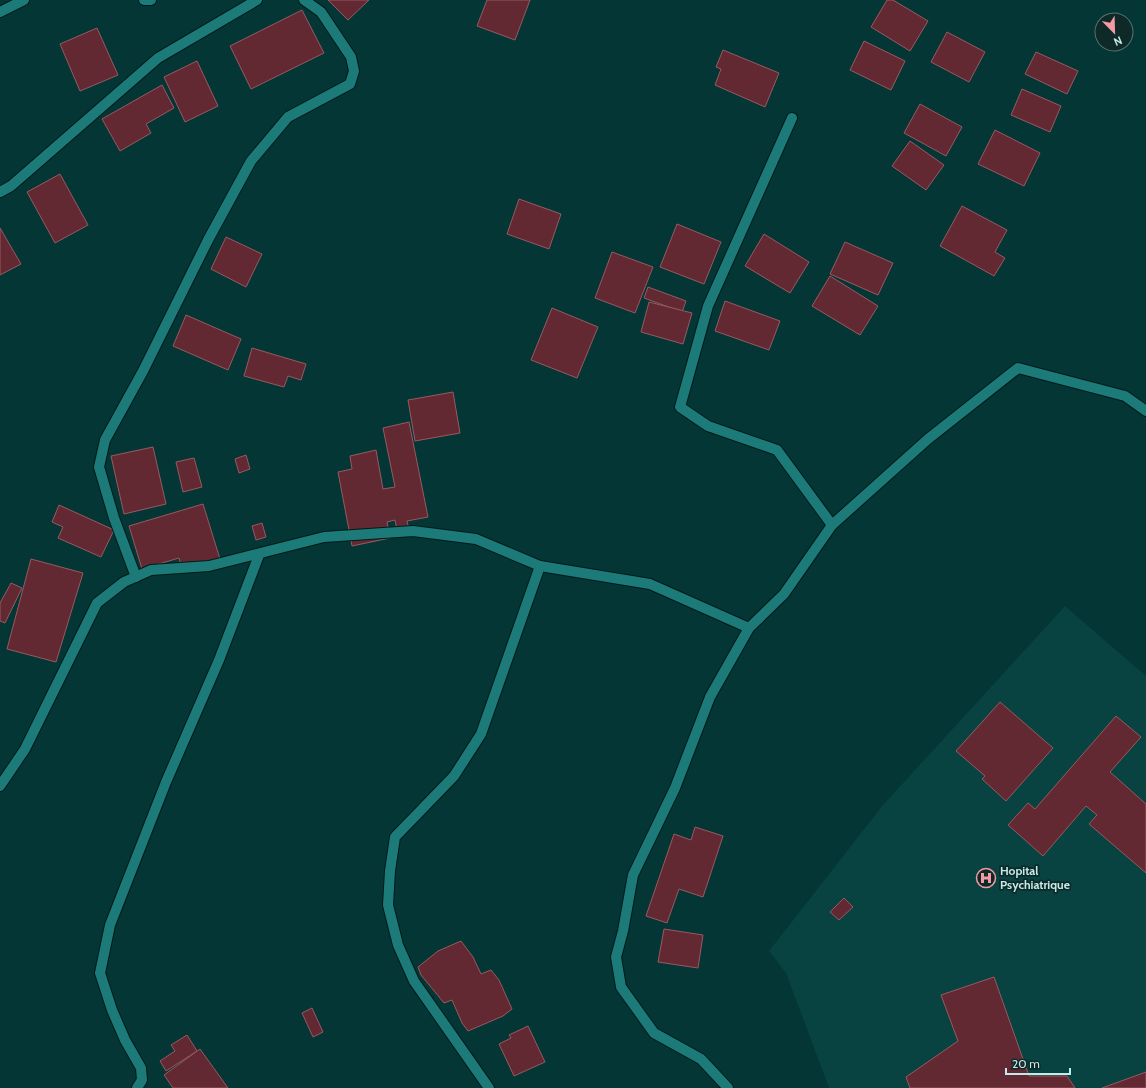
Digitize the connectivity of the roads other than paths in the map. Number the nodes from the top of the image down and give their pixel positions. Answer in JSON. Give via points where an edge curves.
{"nodes":[{"id":1,"x":24,"y":0,"type":"edge"},
{"id":2,"x":144,"y":0,"type":"edge"},
{"id":3,"x":151,"y":0,"type":"edge"},
{"id":4,"x":258,"y":0,"type":"edge"},
{"id":5,"x":304,"y":0,"type":"edge"},
{"id":6,"x":0,"y":12,"type":"edge"},
{"id":7,"x":792,"y":118,"type":"dead end"},
{"id":8,"x":0,"y":192,"type":"edge"},
{"id":9,"x":1146,"y":411,"type":"edge"},
{"id":10,"x":832,"y":526,"type":"junction"},
{"id":11,"x":259,"y":555,"type":"junction"},
{"id":12,"x":540,"y":566,"type":"junction"},
{"id":13,"x":136,"y":577,"type":"junction"},
{"id":14,"x":749,"y":628,"type":"junction"},
{"id":15,"x":0,"y":786,"type":"edge"},
{"id":16,"x":137,"y":1088,"type":"edge"},
{"id":17,"x":488,"y":1088,"type":"edge"},
{"id":18,"x":728,"y":1088,"type":"edge"}],
"edges":[{"from":1,"to":6,"type":"street"},
{"from":2,"to":3,"type":"street"},
{"from":4,"to":8,"type":"street","via":[[158,58],[11,186]]},
{"from":5,"to":13,"type":"street","via":[[321,12],[351,56],[354,71],[350,84],[288,117],[251,162],[105,440],[99,467],[114,518]]},
{"from":7,"to":10,"type":"street","via":[[708,306],[680,407],[708,426],[777,450]]},
{"from":9,"to":10,"type":"street","via":[[1125,396],[1018,368],[928,439]]},
{"from":10,"to":14,"type":"street","via":[[784,594]]},
{"from":11,"to":12,"type":"street","via":[[324,537],[413,531],[476,539]]},
{"from":11,"to":13,"type":"street","via":[[209,566],[151,570]]},
{"from":11,"to":16,"type":"street","via":[[219,660],[166,782],[110,925],[100,973],[112,1010],[141,1068],[142,1080]]},
{"from":12,"to":14,"type":"street","via":[[650,584]]},
{"from":12,"to":17,"type":"street","via":[[481,734],[454,776],[395,837],[390,872],[388,906],[398,945],[414,981]]},
{"from":13,"to":15,"type":"street","via":[[124,582],[97,604],[25,749]]},
{"from":14,"to":18,"type":"street","via":[[710,697],[675,788],[633,875],[616,957],[621,987],[654,1033],[701,1059]]}]}
